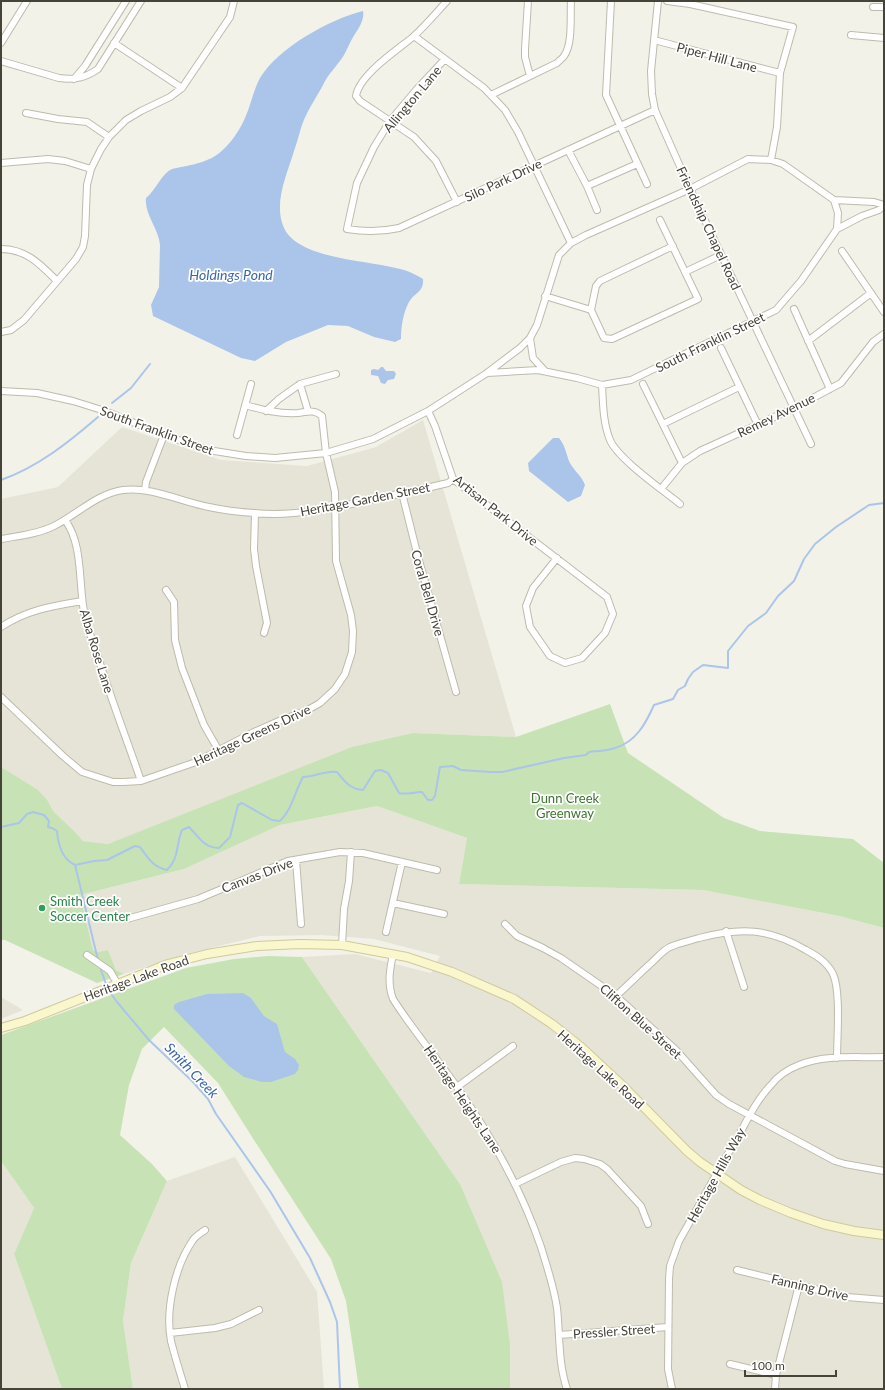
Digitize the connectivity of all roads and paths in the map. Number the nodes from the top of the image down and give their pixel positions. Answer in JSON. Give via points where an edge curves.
{"nodes":[{"id":1,"x":27,"y":1,"type":"edge"},
{"id":2,"x":126,"y":1,"type":"edge"},
{"id":3,"x":141,"y":1,"type":"edge"},
{"id":4,"x":234,"y":1,"type":"edge"},
{"id":5,"x":447,"y":1,"type":"edge"},
{"id":6,"x":528,"y":1,"type":"edge"},
{"id":7,"x":571,"y":1,"type":"edge"},
{"id":8,"x":611,"y":1,"type":"edge"},
{"id":9,"x":658,"y":1,"type":"edge"},
{"id":10,"x":667,"y":1,"type":"edge"},
{"id":11,"x":873,"y":7,"type":"dead end"},
{"id":12,"x":884,"y":8,"type":"edge"},
{"id":13,"x":851,"y":35,"type":"dead end"},
{"id":14,"x":414,"y":36,"type":"junction"},
{"id":15,"x":884,"y":38,"type":"edge"},
{"id":16,"x":654,"y":40,"type":"junction"},
{"id":17,"x":1,"y":43,"type":"edge"},
{"id":18,"x":114,"y":43,"type":"junction"},
{"id":19,"x":445,"y":59,"type":"junction"},
{"id":20,"x":1,"y":61,"type":"edge"},
{"id":21,"x":780,"y":73,"type":"junction"},
{"id":22,"x":530,"y":76,"type":"junction"},
{"id":23,"x":74,"y":79,"type":"junction"},
{"id":24,"x":182,"y":88,"type":"junction"},
{"id":25,"x":491,"y":95,"type":"junction"},
{"id":26,"x":655,"y":110,"type":"junction"},
{"id":27,"x":26,"y":113,"type":"dead end"},
{"id":28,"x":390,"y":121,"type":"junction"},
{"id":29,"x":620,"y":126,"type":"junction"},
{"id":30,"x":109,"y":136,"type":"junction"},
{"id":31,"x":568,"y":150,"type":"junction"},
{"id":32,"x":771,"y":160,"type":"junction"},
{"id":33,"x":1,"y":163,"type":"edge"},
{"id":34,"x":637,"y":164,"type":"junction"},
{"id":35,"x":533,"y":165,"type":"junction"},
{"id":36,"x":91,"y":169,"type":"junction"},
{"id":37,"x":647,"y":184,"type":"dead end"},
{"id":38,"x":586,"y":186,"type":"junction"},
{"id":39,"x":690,"y":189,"type":"junction"},
{"id":40,"x":834,"y":200,"type":"junction"},
{"id":41,"x":456,"y":202,"type":"junction"},
{"id":42,"x":884,"y":205,"type":"edge"},
{"id":43,"x":597,"y":210,"type":"dead end"},
{"id":44,"x":660,"y":220,"type":"dead end"},
{"id":45,"x":347,"y":229,"type":"joint"},
{"id":46,"x":837,"y":229,"type":"junction"},
{"id":47,"x":572,"y":243,"type":"junction"},
{"id":48,"x":673,"y":246,"type":"junction"},
{"id":49,"x":1,"y":249,"type":"edge"},
{"id":50,"x":842,"y":251,"type":"dead end"},
{"id":51,"x":721,"y":255,"type":"junction"},
{"id":52,"x":685,"y":272,"type":"junction"},
{"id":53,"x":57,"y":281,"type":"junction"},
{"id":54,"x":871,"y":293,"type":"junction"},
{"id":55,"x":545,"y":296,"type":"junction"},
{"id":56,"x":794,"y":309,"type":"dead end"},
{"id":57,"x":591,"y":310,"type":"junction"},
{"id":58,"x":884,"y":312,"type":"edge"},
{"id":59,"x":752,"y":322,"type":"junction"},
{"id":60,"x":1,"y":332,"type":"edge"},
{"id":61,"x":884,"y":334,"type":"edge"},
{"id":62,"x":530,"y":338,"type":"junction"},
{"id":63,"x":808,"y":341,"type":"junction"},
{"id":64,"x":721,"y":348,"type":"dead end"},
{"id":65,"x":545,"y":371,"type":"junction"},
{"id":66,"x":487,"y":373,"type":"junction"},
{"id":67,"x":336,"y":374,"type":"dead end"},
{"id":68,"x":251,"y":384,"type":"dead end"},
{"id":69,"x":300,"y":384,"type":"junction"},
{"id":70,"x":643,"y":384,"type":"dead end"},
{"id":71,"x":602,"y":385,"type":"junction"},
{"id":72,"x":739,"y":387,"type":"junction"},
{"id":73,"x":830,"y":389,"type":"junction"},
{"id":74,"x":1,"y":391,"type":"edge"},
{"id":75,"x":245,"y":406,"type":"junction"},
{"id":76,"x":794,"y":408,"type":"junction"},
{"id":77,"x":266,"y":411,"type":"junction"},
{"id":78,"x":308,"y":411,"type":"junction"},
{"id":79,"x":428,"y":411,"type":"junction"},
{"id":80,"x":663,"y":424,"type":"junction"},
{"id":81,"x":758,"y":425,"type":"junction"},
{"id":82,"x":164,"y":435,"type":"junction"},
{"id":83,"x":237,"y":435,"type":"dead end"},
{"id":84,"x":811,"y":444,"type":"dead end"},
{"id":85,"x":326,"y":453,"type":"junction"},
{"id":86,"x":682,"y":463,"type":"junction"},
{"id":87,"x":453,"y":479,"type":"junction"},
{"id":88,"x":661,"y":489,"type":"junction"},
{"id":89,"x":145,"y":490,"type":"junction"},
{"id":90,"x":402,"y":493,"type":"junction"},
{"id":91,"x":680,"y":504,"type":"dead end"},
{"id":92,"x":335,"y":508,"type":"junction"},
{"id":93,"x":255,"y":514,"type":"junction"},
{"id":94,"x":65,"y":520,"type":"junction"},
{"id":95,"x":1,"y":539,"type":"edge"},
{"id":96,"x":557,"y":558,"type":"junction"},
{"id":97,"x":166,"y":590,"type":"dead end"},
{"id":98,"x":82,"y":601,"type":"junction"},
{"id":99,"x":1,"y":627,"type":"edge"},
{"id":100,"x":264,"y":633,"type":"dead end"},
{"id":101,"x":456,"y":692,"type":"dead end"},
{"id":102,"x":1,"y":697,"type":"edge"},
{"id":103,"x":219,"y":751,"type":"junction"},
{"id":104,"x":142,"y":781,"type":"junction"},
{"id":105,"x":351,"y":852,"type":"junction"},
{"id":106,"x":296,"y":860,"type":"junction"},
{"id":107,"x":402,"y":862,"type":"junction"},
{"id":108,"x":437,"y":870,"type":"dead end"},
{"id":109,"x":393,"y":903,"type":"junction"},
{"id":110,"x":444,"y":914,"type":"dead end"},
{"id":111,"x":127,"y":919,"type":"dead end"},
{"id":112,"x":301,"y":924,"type":"dead end"},
{"id":113,"x":505,"y":924,"type":"dead end"},
{"id":114,"x":386,"y":932,"type":"dead end"},
{"id":115,"x":726,"y":932,"type":"junction"},
{"id":116,"x":342,"y":945,"type":"junction"},
{"id":117,"x":393,"y":954,"type":"junction"},
{"id":118,"x":87,"y":955,"type":"dead end"},
{"id":119,"x":117,"y":983,"type":"junction"},
{"id":120,"x":744,"y":987,"type":"dead end"},
{"id":121,"x":616,"y":996,"type":"junction"},
{"id":122,"x":1,"y":1028,"type":"edge"},
{"id":123,"x":513,"y":1046,"type":"dead end"},
{"id":124,"x":838,"y":1058,"type":"junction"},
{"id":125,"x":884,"y":1058,"type":"edge"},
{"id":126,"x":457,"y":1087,"type":"junction"},
{"id":127,"x":750,"y":1115,"type":"junction"},
{"id":128,"x":884,"y":1171,"type":"edge"},
{"id":129,"x":717,"y":1174,"type":"junction"},
{"id":130,"x":515,"y":1184,"type":"junction"},
{"id":131,"x":648,"y":1224,"type":"dead end"},
{"id":132,"x":205,"y":1230,"type":"dead end"},
{"id":133,"x":884,"y":1235,"type":"edge"},
{"id":134,"x":737,"y":1270,"type":"dead end"},
{"id":135,"x":798,"y":1285,"type":"junction"},
{"id":136,"x":884,"y":1300,"type":"edge"},
{"id":137,"x":259,"y":1310,"type":"dead end"},
{"id":138,"x":668,"y":1327,"type":"junction"},
{"id":139,"x":170,"y":1333,"type":"junction"},
{"id":140,"x":559,"y":1335,"type":"junction"},
{"id":141,"x":730,"y":1364,"type":"dead end"},
{"id":142,"x":776,"y":1375,"type":"junction"},
{"id":143,"x":185,"y":1389,"type":"edge"},
{"id":144,"x":566,"y":1389,"type":"edge"},
{"id":145,"x":672,"y":1389,"type":"edge"},
{"id":146,"x":775,"y":1389,"type":"edge"}],
"edges":[{"from":1,"to":17,"type":"street"},
{"from":2,"to":23,"type":"street"},
{"from":3,"to":18,"type":"street"},
{"from":4,"to":24,"type":"street","via":[[230,17]]},
{"from":5,"to":14,"type":"street"},
{"from":6,"to":22,"type":"street","via":[[524,49]]},
{"from":7,"to":22,"type":"street","via":[[568,49],[557,63]]},
{"from":8,"to":29,"type":"street","via":[[606,95]]},
{"from":9,"to":16,"type":"street","name":"Friendship Chapel Road"},
{"from":10,"to":21,"type":"street","via":[[792,26]]},
{"from":11,"to":12,"type":"street"},
{"from":13,"to":15,"type":"street"},
{"from":14,"to":19,"type":"street"},
{"from":14,"to":28,"type":"street","via":[[380,64],[357,89],[356,96],[360,102]]},
{"from":16,"to":21,"type":"street","name":"Piper Hill Lane"},
{"from":16,"to":26,"type":"street","name":"Friendship Chapel Road","via":[[651,71]]},
{"from":18,"to":23,"type":"street","via":[[98,69],[88,76]]},
{"from":18,"to":24,"type":"street"},
{"from":19,"to":25,"type":"street"},
{"from":19,"to":28,"type":"street","name":"Allington Lane"},
{"from":20,"to":23,"type":"street","via":[[59,78]]},
{"from":21,"to":32,"type":"street","via":[[777,127]]},
{"from":22,"to":25,"type":"street"},
{"from":24,"to":30,"type":"street","via":[[126,120]]},
{"from":25,"to":35,"type":"street","via":[[505,110]]},
{"from":26,"to":29,"type":"street","name":"Silo Park Drive"},
{"from":26,"to":39,"type":"street","name":"Friendship Chapel Road"},
{"from":27,"to":30,"type":"street","via":[[87,122]]},
{"from":28,"to":41,"type":"street","via":[[414,137],[436,160]]},
{"from":28,"to":45,"type":"street","name":"Allington Lane","via":[[357,183]]},
{"from":29,"to":31,"type":"street","name":"Silo Park Drive"},
{"from":29,"to":34,"type":"street"},
{"from":30,"to":36,"type":"street"},
{"from":31,"to":35,"type":"street","name":"Silo Park Drive"},
{"from":31,"to":38,"type":"street"},
{"from":32,"to":39,"type":"street","name":"South Franklin Street","via":[[748,159]]},
{"from":32,"to":40,"type":"street","name":"South Franklin Street","via":[[783,164]]},
{"from":33,"to":36,"type":"street","via":[[48,159]]},
{"from":34,"to":37,"type":"street"},
{"from":34,"to":38,"type":"street"},
{"from":35,"to":41,"type":"street","name":"Silo Park Drive"},
{"from":35,"to":47,"type":"street"},
{"from":36,"to":53,"type":"street","via":[[87,185],[83,248]]},
{"from":38,"to":43,"type":"street"},
{"from":39,"to":47,"type":"street","name":"South Franklin Street"},
{"from":39,"to":51,"type":"street","name":"Friendship Chapel Road"},
{"from":40,"to":42,"type":"street","name":"South Franklin Street"},
{"from":40,"to":46,"type":"street","via":[[838,213]]},
{"from":41,"to":45,"type":"street","name":"Silo Park Drive","via":[[399,228],[384,232]]},
{"from":42,"to":46,"type":"street","name":"South Franklin Street","via":[[879,210]]},
{"from":44,"to":48,"type":"street"},
{"from":46,"to":59,"type":"street","name":"South Franklin Street","via":[[801,281],[776,310]]},
{"from":47,"to":55,"type":"street","name":"South Franklin Street","via":[[558,255]]},
{"from":48,"to":52,"type":"street"},
{"from":48,"to":57,"type":"street","via":[[600,281],[596,286]]},
{"from":49,"to":53,"type":"street","via":[[12,249],[25,254]]},
{"from":50,"to":54,"type":"street"},
{"from":51,"to":52,"type":"street"},
{"from":51,"to":59,"type":"street","name":"Friendship Chapel Road"},
{"from":52,"to":57,"type":"street","via":[[698,299],[612,339],[604,338]]},
{"from":53,"to":60,"type":"street","via":[[17,326]]},
{"from":54,"to":58,"type":"street"},
{"from":54,"to":63,"type":"street"},
{"from":55,"to":57,"type":"street"},
{"from":55,"to":62,"type":"street","name":"South Franklin Street","via":[[537,325]]},
{"from":56,"to":63,"type":"street"},
{"from":59,"to":71,"type":"street","name":"South Franklin Street","via":[[631,380]]},
{"from":59,"to":76,"type":"street","name":"Friendship Chapel Road"},
{"from":61,"to":73,"type":"street","name":"Remey Avenue","via":[[873,342],[841,383]]},
{"from":62,"to":65,"type":"street","via":[[533,358]]},
{"from":62,"to":66,"type":"street","name":"South Franklin Street"},
{"from":63,"to":73,"type":"street"},
{"from":64,"to":72,"type":"street"},
{"from":65,"to":66,"type":"street","name":"South Franklin Street"},
{"from":65,"to":71,"type":"street","name":"South Franklin Street"},
{"from":66,"to":79,"type":"street","name":"South Franklin Street"},
{"from":67,"to":69,"type":"street"},
{"from":68,"to":75,"type":"street"},
{"from":69,"to":77,"type":"street"},
{"from":69,"to":78,"type":"street"},
{"from":70,"to":80,"type":"street"},
{"from":71,"to":88,"type":"street","via":[[604,415],[610,441],[624,458]]},
{"from":72,"to":80,"type":"street"},
{"from":72,"to":81,"type":"street"},
{"from":73,"to":76,"type":"street","name":"Remey Avenue"},
{"from":74,"to":82,"type":"street","name":"South Franklin Street","via":[[37,393],[73,401]]},
{"from":75,"to":77,"type":"street"},
{"from":75,"to":83,"type":"street"},
{"from":76,"to":81,"type":"street","name":"Remey Avenue"},
{"from":76,"to":84,"type":"street","name":"Friendship Chapel Road"},
{"from":77,"to":78,"type":"street","via":[[284,414]]},
{"from":78,"to":85,"type":"street","name":"Heritage Greens Drive","via":[[318,412],[322,416]]},
{"from":79,"to":85,"type":"street","name":"South Franklin Street","via":[[374,439]]},
{"from":79,"to":87,"type":"street","name":"Artisan Park Drive"},
{"from":80,"to":86,"type":"street"},
{"from":81,"to":86,"type":"street","name":"Remey Avenue","via":[[700,451]]},
{"from":82,"to":85,"type":"street","name":"South Franklin Street","via":[[208,450],[246,456],[275,458]]},
{"from":82,"to":89,"type":"street"},
{"from":85,"to":92,"type":"street","name":"Heritage Greens Drive","via":[[335,492]]},
{"from":86,"to":88,"type":"street","name":"Remey Avenue"},
{"from":87,"to":90,"type":"street","name":"Heritage Garden Street","via":[[448,483]]},
{"from":87,"to":96,"type":"street","name":"Artisan Park Drive"},
{"from":88,"to":91,"type":"street"},
{"from":89,"to":93,"type":"street","name":"Heritage Garden Street","via":[[209,508]]},
{"from":89,"to":94,"type":"street","name":"Heritage Garden Street","via":[[124,490],[107,494]]},
{"from":90,"to":92,"type":"street","name":"Heritage Garden Street"},
{"from":90,"to":101,"type":"street","name":"Coral Bell Drive"},
{"from":92,"to":93,"type":"street","name":"Heritage Garden Street","via":[[284,514]]},
{"from":92,"to":103,"type":"street","name":"Heritage Greens Drive","via":[[336,561],[353,631],[352,652],[345,674],[335,689],[315,706],[254,732]]},
{"from":93,"to":100,"type":"street","via":[[254,549],[267,623]]},
{"from":94,"to":95,"type":"street","name":"Heritage Garden Street","via":[[31,534]]},
{"from":94,"to":98,"type":"street","name":"Alba Rose Lane","via":[[79,558]]},
{"from":96,"to":96,"type":"street","name":"Artisan Park Drive","via":[[607,597],[613,614],[605,633],[582,658],[565,663],[550,656],[534,633],[530,627],[526,606],[533,588]]},
{"from":97,"to":103,"type":"street","via":[[174,602],[175,640],[182,668],[204,725]]},
{"from":98,"to":99,"type":"street","via":[[29,612]]},
{"from":98,"to":104,"type":"street","name":"Alba Rose Lane","via":[[103,672]]},
{"from":102,"to":104,"type":"street","name":"Heritage Greens Drive","via":[[82,772],[113,782]]},
{"from":103,"to":104,"type":"street","name":"Heritage Greens Drive"},
{"from":105,"to":106,"type":"street","name":"Canvas Drive"},
{"from":105,"to":107,"type":"street","name":"Canvas Drive"},
{"from":105,"to":116,"type":"street"},
{"from":106,"to":111,"type":"street","name":"Canvas Drive","via":[[280,864],[198,899]]},
{"from":106,"to":112,"type":"street"},
{"from":107,"to":108,"type":"street","name":"Canvas Drive"},
{"from":107,"to":109,"type":"street"},
{"from":109,"to":110,"type":"street"},
{"from":109,"to":114,"type":"street"},
{"from":113,"to":121,"type":"street","name":"Clifton Blue Street","via":[[517,936],[561,958]]},
{"from":115,"to":120,"type":"street"},
{"from":115,"to":121,"type":"street","via":[[666,949]]},
{"from":115,"to":124,"type":"street","via":[[757,931],[779,937],[810,952],[827,965],[836,984]]},
{"from":116,"to":117,"type":"main road","name":"Heritage Lake Road"},
{"from":116,"to":119,"type":"main road","name":"Heritage Lake Road","via":[[278,944],[207,954],[168,964]]},
{"from":117,"to":126,"type":"street","name":"Heritage Heights Lane","via":[[389,976],[393,999]]},
{"from":117,"to":129,"type":"main road","name":"Heritage Lake Road","via":[[452,972],[514,999],[552,1024],[582,1047],[687,1151]]},
{"from":118,"to":119,"type":"street","via":[[110,971]]},
{"from":119,"to":122,"type":"main road","name":"Heritage Lake Road","via":[[25,1021]]},
{"from":121,"to":127,"type":"street","name":"Clifton Blue Street","via":[[676,1050],[716,1095]]},
{"from":123,"to":126,"type":"street"},
{"from":124,"to":125,"type":"street","name":"Heritage Hills Way"},
{"from":124,"to":127,"type":"street","name":"Heritage Hills Way","via":[[820,1059],[788,1070],[767,1088]]},
{"from":126,"to":130,"type":"street","name":"Heritage Heights Lane","via":[[491,1139]]},
{"from":127,"to":128,"type":"street","name":"Clifton Blue Street","via":[[834,1161]]},
{"from":127,"to":129,"type":"street","name":"Heritage Hills Way"},
{"from":129,"to":133,"type":"main road","name":"Heritage Lake Road","via":[[741,1190],[790,1213],[823,1224]]},
{"from":129,"to":138,"type":"street","name":"Heritage Hills Way","via":[[673,1254],[668,1279]]},
{"from":130,"to":131,"type":"street","via":[[561,1162],[574,1158],[592,1160],[607,1169],[641,1206]]},
{"from":130,"to":140,"type":"street","name":"Heritage Heights Lane","via":[[529,1214],[551,1279]]},
{"from":132,"to":139,"type":"street","via":[[194,1239],[173,1286]]},
{"from":134,"to":135,"type":"street","name":"Fanning Drive"},
{"from":135,"to":136,"type":"street","name":"Fanning Drive","via":[[854,1298]]},
{"from":135,"to":142,"type":"street"},
{"from":137,"to":139,"type":"street","via":[[231,1324]]},
{"from":138,"to":140,"type":"street","name":"Pressler Street"},
{"from":138,"to":145,"type":"street","name":"Heritage Hills Way","via":[[668,1369]]},
{"from":139,"to":143,"type":"street"},
{"from":140,"to":144,"type":"street","name":"Heritage Heights Lane"},
{"from":141,"to":142,"type":"street"},
{"from":142,"to":146,"type":"street"}]}
